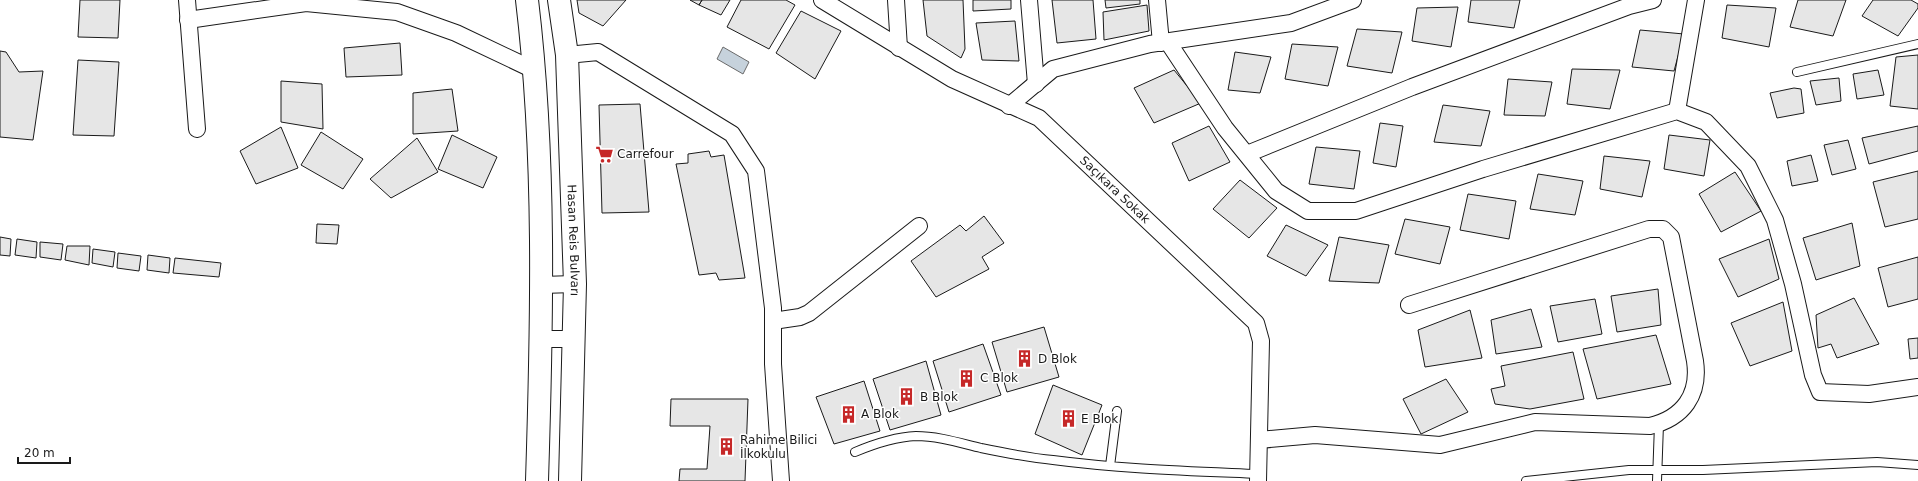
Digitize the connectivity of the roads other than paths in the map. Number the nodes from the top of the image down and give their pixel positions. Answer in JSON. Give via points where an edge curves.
{"nodes":[{"id":1,"x":187,"y":0,"type":"edge"},
{"id":2,"x":527,"y":0,"type":"edge"},
{"id":3,"x":559,"y":0,"type":"edge"},
{"id":4,"x":822,"y":0,"type":"edge"},
{"id":5,"x":896,"y":0,"type":"edge"},
{"id":6,"x":1029,"y":0,"type":"edge"},
{"id":7,"x":1157,"y":0,"type":"edge"},
{"id":8,"x":1353,"y":0,"type":"edge"},
{"id":9,"x":1653,"y":0,"type":"edge"},
{"id":10,"x":1696,"y":0,"type":"edge"},
{"id":11,"x":1316,"y":7,"type":"edge"},
{"id":12,"x":188,"y":20,"type":"junction"},
{"id":13,"x":1164,"y":42,"type":"junction"},
{"id":14,"x":1918,"y":44,"type":"edge"},
{"id":15,"x":899,"y":48,"type":"junction"},
{"id":16,"x":567,"y":55,"type":"junction"},
{"id":17,"x":536,"y":71,"type":"junction"},
{"id":18,"x":1797,"y":72,"type":"dead end"},
{"id":19,"x":1036,"y":84,"type":"junction"},
{"id":20,"x":1009,"y":106,"type":"junction"},
{"id":21,"x":1677,"y":111,"type":"junction"},
{"id":22,"x":197,"y":129,"type":"dead end"},
{"id":23,"x":1246,"y":154,"type":"junction"},
{"id":24,"x":919,"y":226,"type":"dead end"},
{"id":25,"x":575,"y":284,"type":"junction"},
{"id":26,"x":541,"y":285,"type":"junction"},
{"id":27,"x":1409,"y":305,"type":"dead end"},
{"id":28,"x":773,"y":321,"type":"junction"},
{"id":29,"x":573,"y":338,"type":"junction"},
{"id":30,"x":542,"y":339,"type":"junction"},
{"id":31,"x":1918,"y":387,"type":"edge"},
{"id":32,"x":1117,"y":411,"type":"dead end"},
{"id":33,"x":1659,"y":424,"type":"junction"},
{"id":34,"x":1259,"y":440,"type":"junction"},
{"id":35,"x":855,"y":452,"type":"dead end"},
{"id":36,"x":1918,"y":465,"type":"edge"},
{"id":37,"x":1110,"y":466,"type":"junction"},
{"id":38,"x":1657,"y":470,"type":"junction"},
{"id":39,"x":1258,"y":477,"type":"edge"},
{"id":40,"x":537,"y":481,"type":"edge"},
{"id":41,"x":570,"y":481,"type":"edge"},
{"id":42,"x":781,"y":481,"type":"edge"},
{"id":43,"x":1526,"y":481,"type":"edge"},
{"id":44,"x":1657,"y":481,"type":"edge"}],
"edges":[{"from":1,"to":12,"type":"street"},
{"from":2,"to":17,"type":"main road"},
{"from":3,"to":16,"type":"main road","name":"Hasan Reis Bulvarı"},
{"from":4,"to":15,"type":"street","name":"Saçıkara Sokak"},
{"from":5,"to":15,"type":"street"},
{"from":6,"to":19,"type":"street"},
{"from":7,"to":13,"type":"street"},
{"from":8,"to":11,"type":"street"},
{"from":9,"to":23,"type":"street","via":[[1629,6],[1412,87]]},
{"from":10,"to":21,"type":"street"},
{"from":11,"to":13,"type":"street","via":[[1291,23]]},
{"from":12,"to":17,"type":"street","via":[[306,3],[397,12],[456,33]]},
{"from":12,"to":22,"type":"street"},
{"from":13,"to":19,"type":"street","via":[[1053,69]]},
{"from":13,"to":23,"type":"street"},
{"from":14,"to":18,"type":"lane"},
{"from":15,"to":20,"type":"street","name":"Saçıkara Sokak","via":[[952,79]]},
{"from":16,"to":25,"type":"main road","name":"Hasan Reis Bulvarı"},
{"from":16,"to":28,"type":"street","via":[[598,52],[732,134],[756,171]]},
{"from":17,"to":26,"type":"main road"},
{"from":19,"to":20,"type":"street"},
{"from":20,"to":34,"type":"street","name":"Saçıkara Sokak","via":[[1039,118],[1256,323],[1261,341]]},
{"from":21,"to":23,"type":"street","via":[[1483,169],[1356,212],[1308,211],[1276,191]]},
{"from":21,"to":31,"type":"street","via":[[1706,122],[1748,166],[1775,220],[1793,284],[1811,368],[1820,392],[1869,394]]},
{"from":24,"to":28,"type":"street","via":[[809,313]]},
{"from":25,"to":26,"type":"street"},
{"from":25,"to":29,"type":"main road","name":"Hasan Reis Bulvarı"},
{"from":26,"to":30,"type":"main road"},
{"from":27,"to":33,"type":"street","via":[[1649,229],[1663,229],[1671,237],[1696,370],[1694,390],[1684,407]]},
{"from":28,"to":42,"type":"street","via":[[773,364]]},
{"from":29,"to":30,"type":"street"},
{"from":29,"to":41,"type":"main road","name":"Hasan Reis Bulvarı"},
{"from":30,"to":40,"type":"main road"},
{"from":32,"to":37,"type":"lane"},
{"from":33,"to":34,"type":"street","via":[[1639,426],[1535,422],[1440,445],[1315,435]]},
{"from":33,"to":38,"type":"lane"},
{"from":34,"to":39,"type":"street","name":"Saçıkara Sokak"},
{"from":35,"to":37,"type":"lane","via":[[888,440],[927,436],[1024,456]]},
{"from":36,"to":38,"type":"lane","via":[[1878,462],[1783,468]]},
{"from":37,"to":39,"type":"lane"},
{"from":38,"to":43,"type":"lane","via":[[1629,470]]},
{"from":38,"to":44,"type":"lane"}]}
